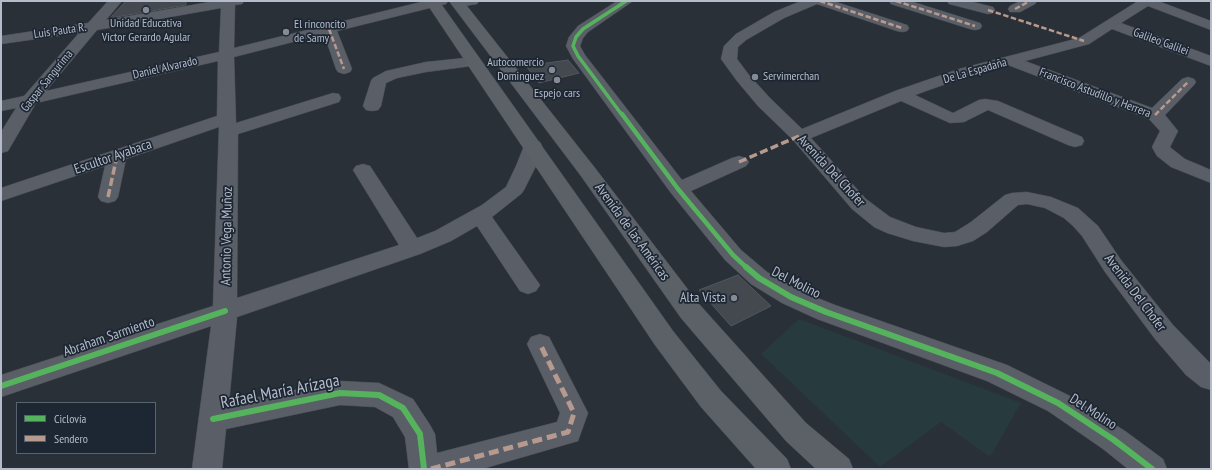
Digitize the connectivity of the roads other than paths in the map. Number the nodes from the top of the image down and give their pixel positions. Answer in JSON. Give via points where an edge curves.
{"nodes":[{"id":1,"x":114,"y":1,"type":"edge"},
{"id":2,"x":626,"y":1,"type":"edge"},
{"id":3,"x":813,"y":1,"type":"edge"},
{"id":4,"x":820,"y":1,"type":"edge"},
{"id":5,"x":896,"y":1,"type":"edge"},
{"id":6,"x":954,"y":1,"type":"edge"},
{"id":7,"x":1030,"y":1,"type":"edge"},
{"id":8,"x":1147,"y":1,"type":"edge"},
{"id":9,"x":232,"y":2,"type":"edge"},
{"id":10,"x":449,"y":2,"type":"edge"},
{"id":11,"x":1015,"y":9,"type":"dead end"},
{"id":12,"x":988,"y":10,"type":"dead end"},
{"id":13,"x":1111,"y":24,"type":"junction"},
{"id":14,"x":975,"y":26,"type":"dead end"},
{"id":15,"x":1211,"y":26,"type":"edge"},
{"id":16,"x":92,"y":27,"type":"junction"},
{"id":17,"x":902,"y":28,"type":"dead end"},
{"id":18,"x":329,"y":29,"type":"junction"},
{"id":19,"x":1,"y":40,"type":"edge"},
{"id":20,"x":226,"y":54,"type":"junction"},
{"id":21,"x":1010,"y":61,"type":"junction"},
{"id":22,"x":1211,"y":61,"type":"edge"},
{"id":23,"x":474,"y":62,"type":"junction"},
{"id":24,"x":344,"y":69,"type":"dead end"},
{"id":25,"x":1188,"y":82,"type":"dead end"},
{"id":26,"x":902,"y":95,"type":"junction"},
{"id":27,"x":333,"y":98,"type":"dead end"},
{"id":28,"x":30,"y":99,"type":"junction"},
{"id":29,"x":1,"y":106,"type":"edge"},
{"id":30,"x":372,"y":106,"type":"dead end"},
{"id":31,"x":1155,"y":116,"type":"junction"},
{"id":32,"x":227,"y":125,"type":"junction"},
{"id":33,"x":799,"y":136,"type":"junction"},
{"id":34,"x":1075,"y":141,"type":"dead end"},
{"id":35,"x":533,"y":146,"type":"junction"},
{"id":36,"x":1,"y":147,"type":"edge"},
{"id":37,"x":117,"y":156,"type":"junction"},
{"id":38,"x":739,"y":162,"type":"dead end"},
{"id":39,"x":363,"y":170,"type":"dead end"},
{"id":40,"x":1211,"y":177,"type":"edge"},
{"id":41,"x":678,"y":189,"type":"junction"},
{"id":42,"x":1,"y":195,"type":"edge"},
{"id":43,"x":108,"y":197,"type":"dead end"},
{"id":44,"x":480,"y":215,"type":"junction"},
{"id":45,"x":412,"y":248,"type":"junction"},
{"id":46,"x":528,"y":285,"type":"dead end"},
{"id":47,"x":225,"y":311,"type":"junction"},
{"id":48,"x":540,"y":344,"type":"dead end"},
{"id":49,"x":1211,"y":379,"type":"edge"},
{"id":50,"x":1,"y":386,"type":"edge"},
{"id":51,"x":213,"y":419,"type":"junction"},
{"id":52,"x":207,"y":469,"type":"edge"},
{"id":53,"x":424,"y":469,"type":"edge"},
{"id":54,"x":431,"y":469,"type":"edge"},
{"id":55,"x":776,"y":469,"type":"edge"},
{"id":56,"x":838,"y":469,"type":"edge"},
{"id":57,"x":1152,"y":469,"type":"edge"}],
"edges":[{"from":1,"to":16,"type":"street","name":"Gaspar Sangurima"},
{"from":2,"to":41,"type":"street","name":"Del Molino","via":[[584,29],[576,37],[573,46]]},
{"from":3,"to":33,"type":"street","name":"Avenida Del Chofer","via":[[779,15],[740,36],[731,46],[729,54],[732,64],[743,78]]},
{"from":4,"to":17,"type":"street"},
{"from":5,"to":14,"type":"street"},
{"from":6,"to":12,"type":"street"},
{"from":7,"to":11,"type":"street"},
{"from":8,"to":13,"type":"street","name":"De La Espadaña"},
{"from":8,"to":15,"type":"street"},
{"from":9,"to":16,"type":"street","name":"Luis Pauta R."},
{"from":9,"to":20,"type":"street","name":"Antonio Vega Muñoz"},
{"from":10,"to":18,"type":"street","name":"Daniel Alvarado"},
{"from":10,"to":23,"type":"main road"},
{"from":10,"to":56,"type":"main road","name":"Avenida de las Américas","via":[[588,172],[690,311],[796,432]]},
{"from":13,"to":21,"type":"street","name":"De La Espadaña","via":[[1084,41]]},
{"from":13,"to":22,"type":"street","name":"Galileo Galilei"},
{"from":16,"to":19,"type":"street","name":"Luis Pauta R."},
{"from":16,"to":28,"type":"street","name":"Gaspar Sangurima"},
{"from":18,"to":20,"type":"street","name":"Daniel Alvarado"},
{"from":18,"to":24,"type":"street"},
{"from":20,"to":28,"type":"street","name":"Daniel Alvarado"},
{"from":20,"to":32,"type":"street","name":"Antonio Vega Muñoz"},
{"from":21,"to":26,"type":"street","name":"De La Espadaña","via":[[965,72]]},
{"from":21,"to":31,"type":"street","name":"Francisco Astudillo y Herrera"},
{"from":23,"to":30,"type":"street","via":[[426,67],[392,74],[379,81]]},
{"from":23,"to":35,"type":"main road"},
{"from":25,"to":31,"type":"street"},
{"from":26,"to":33,"type":"street","name":"De La Espadaña"},
{"from":26,"to":34,"type":"street","via":[[950,118],[958,118],[985,104],[992,105]]},
{"from":27,"to":32,"type":"street","name":"Escultor Ayabaca"},
{"from":28,"to":29,"type":"street","name":"Daniel Alvarado"},
{"from":28,"to":36,"type":"street","name":"Gaspar Sangurima"},
{"from":31,"to":40,"type":"street","name":"Francisco Astudillo y Herrera","via":[[1169,131],[1161,147],[1164,152],[1178,162]]},
{"from":32,"to":37,"type":"street","name":"Escultor Ayabaca"},
{"from":32,"to":47,"type":"street","name":"Antonio Vega Muñoz"},
{"from":33,"to":49,"type":"street","name":"Avenida Del Chofer","via":[[859,204],[882,222],[914,234],[944,240],[957,239],[979,227],[1012,199],[1018,198],[1051,203],[1071,213],[1090,231],[1113,266],[1164,332],[1196,367]]},
{"from":35,"to":44,"type":"street","name":"Abraham Sarmiento","via":[[514,190]]},
{"from":35,"to":55,"type":"main road","via":[[664,338],[712,400]]},
{"from":37,"to":42,"type":"street","name":"Escultor Ayabaca"},
{"from":37,"to":43,"type":"street"},
{"from":38,"to":41,"type":"street"},
{"from":39,"to":45,"type":"street"},
{"from":41,"to":57,"type":"street","name":"Del Molino","via":[[733,255],[759,278],[791,297],[997,373],[1058,403]]},
{"from":44,"to":45,"type":"street","name":"Abraham Sarmiento","via":[[443,236]]},
{"from":44,"to":46,"type":"street"},
{"from":45,"to":47,"type":"street","name":"Abraham Sarmiento"},
{"from":47,"to":50,"type":"street","name":"Abraham Sarmiento"},
{"from":47,"to":51,"type":"street","name":"Antonio Vega Muñoz"},
{"from":48,"to":54,"type":"street","via":[[574,413],[568,432]]},
{"from":51,"to":52,"type":"street","name":"Antonio Vega Muñoz"},
{"from":51,"to":53,"type":"street","name":"Rafael María Arízaga","via":[[340,392],[379,395],[403,408],[420,434]]}]}
